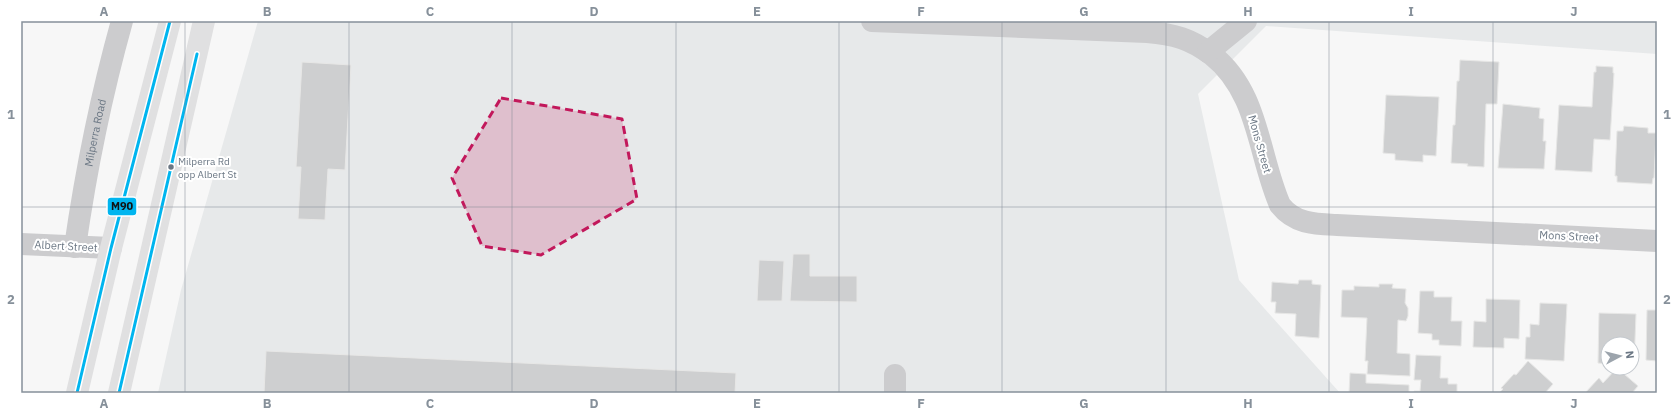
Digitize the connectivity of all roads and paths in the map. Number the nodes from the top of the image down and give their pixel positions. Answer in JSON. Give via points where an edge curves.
{"nodes":[{"id":1,"x":122,"y":21,"type":"edge"},
{"id":2,"x":170,"y":21,"type":"edge"},
{"id":3,"x":204,"y":21,"type":"edge"},
{"id":4,"x":872,"y":21,"type":"edge"},
{"id":5,"x":1246,"y":21,"type":"edge"},
{"id":6,"x":1208,"y":52,"type":"junction"},
{"id":7,"x":1657,"y":241,"type":"edge"},
{"id":8,"x":21,"y":244,"type":"edge"},
{"id":9,"x":75,"y":247,"type":"junction"},
{"id":10,"x":111,"y":248,"type":"junction"},
{"id":11,"x":77,"y":393,"type":"edge"},
{"id":12,"x":119,"y":393,"type":"edge"}],
"edges":[{"from":1,"to":9,"type":"street","name":"Milperra Road","via":[[104,87],[84,184]]},
{"from":2,"to":10,"type":"highway"},
{"from":3,"to":12,"type":"highway"},
{"from":4,"to":6,"type":"street","name":"Mons Street","via":[[1160,33],[1186,39]]},
{"from":5,"to":6,"type":"street"},
{"from":6,"to":7,"type":"street","name":"Mons Street","via":[[1226,69],[1242,90],[1276,197],[1280,206],[1294,218],[1313,224]]},
{"from":8,"to":9,"type":"street","name":"Albert Street"},
{"from":9,"to":10,"type":"street","name":"Albert Street"},
{"from":10,"to":11,"type":"highway"}]}
